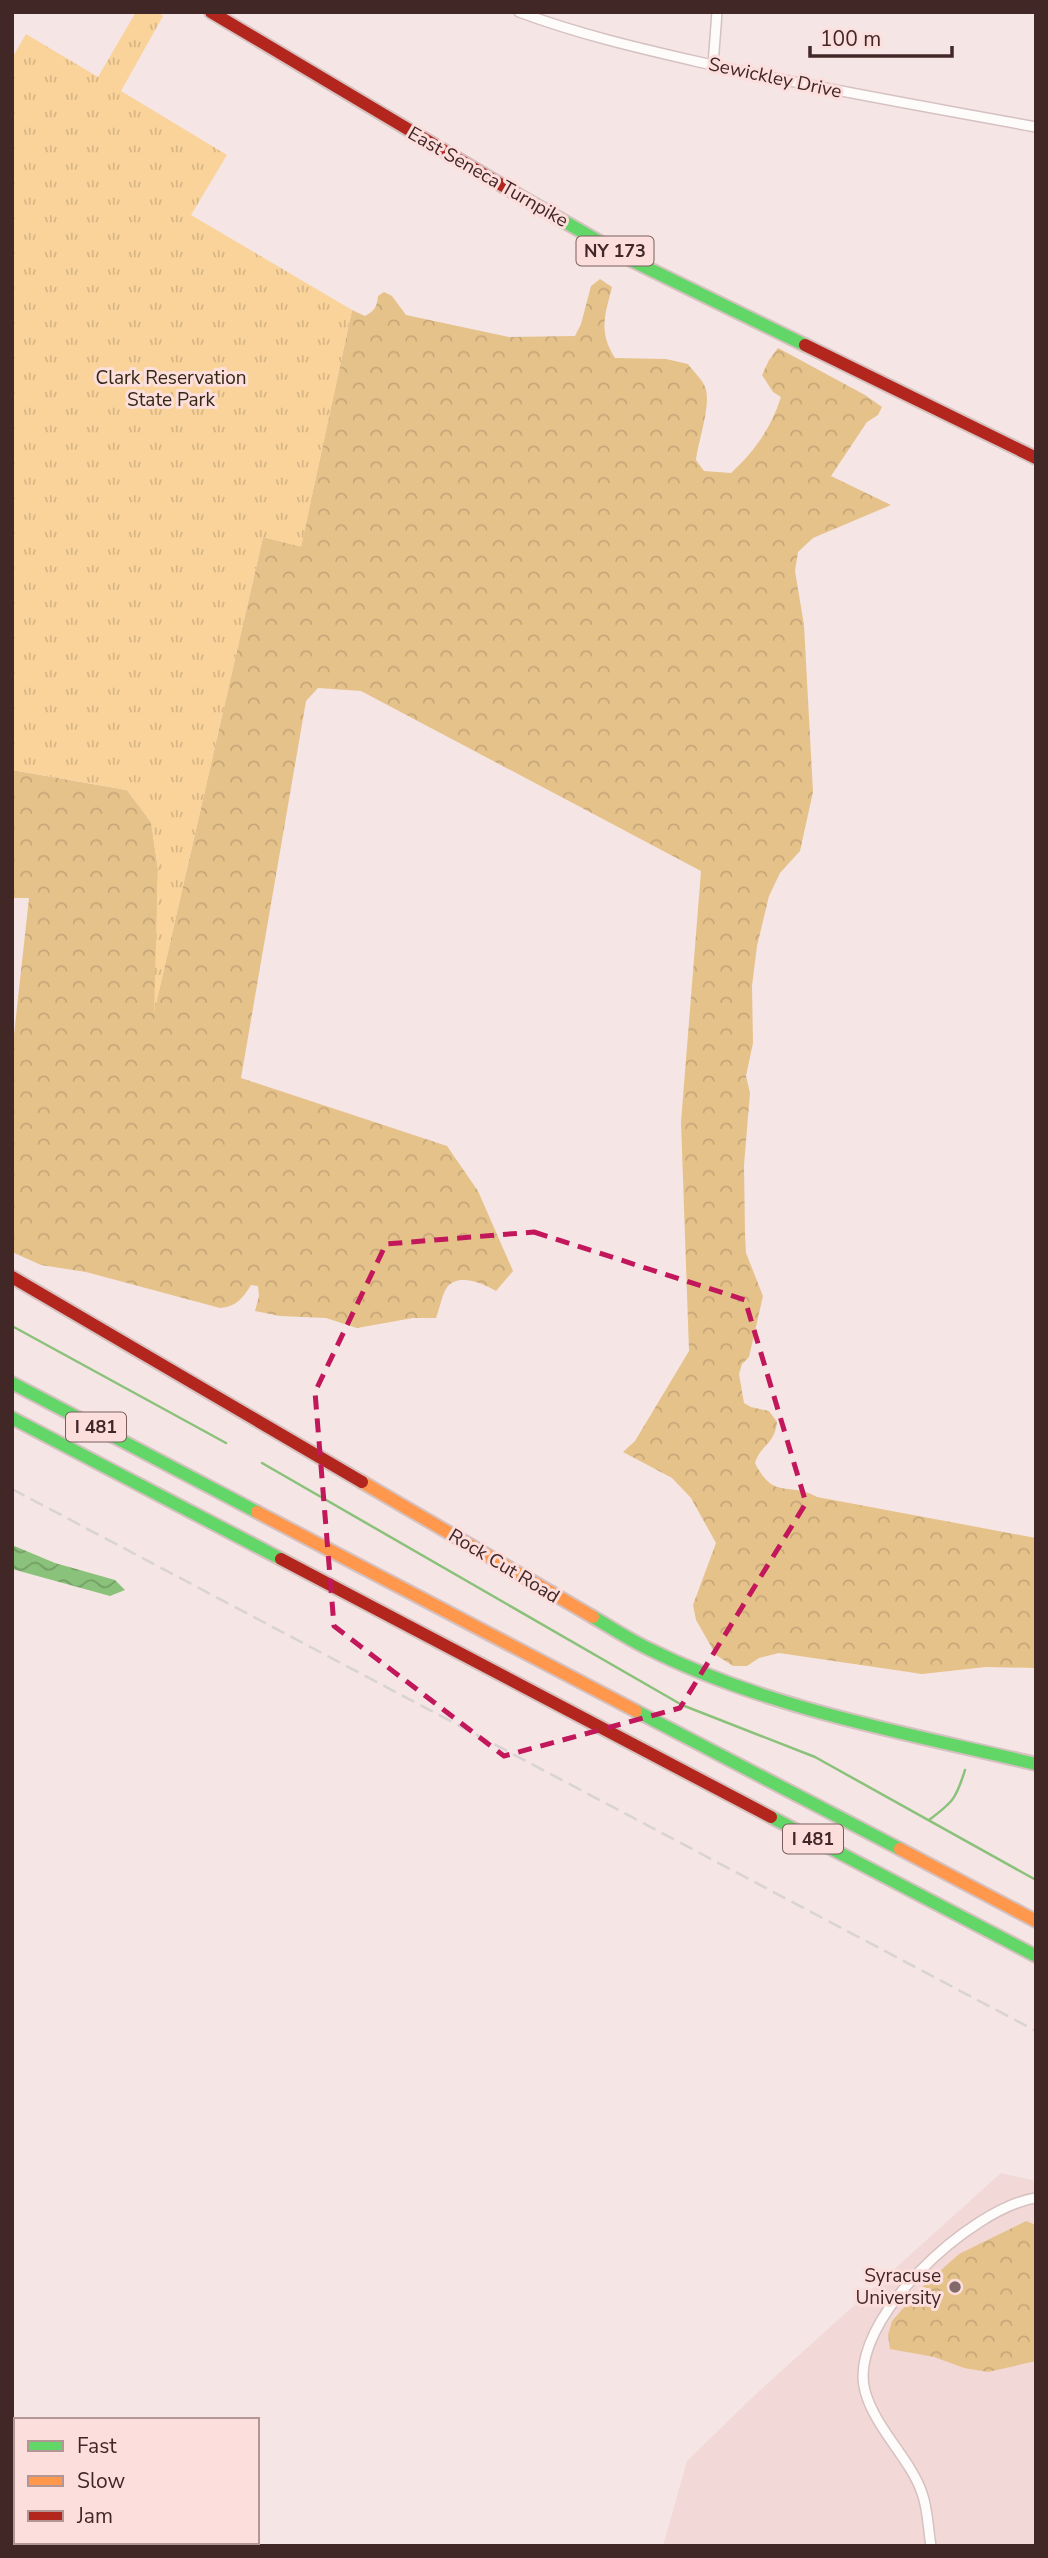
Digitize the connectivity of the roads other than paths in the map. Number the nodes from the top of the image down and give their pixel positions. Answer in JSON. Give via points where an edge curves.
{"nodes":[{"id":1,"x":211,"y":12,"type":"edge"},
{"id":2,"x":519,"y":12,"type":"edge"},
{"id":3,"x":717,"y":12,"type":"edge"},
{"id":4,"x":713,"y":65,"type":"junction"},
{"id":5,"x":1036,"y":127,"type":"edge"},
{"id":6,"x":1036,"y":458,"type":"edge"},
{"id":7,"x":12,"y":1276,"type":"edge"},
{"id":8,"x":12,"y":1383,"type":"edge"},
{"id":9,"x":12,"y":1418,"type":"edge"},
{"id":10,"x":1036,"y":1763,"type":"edge"},
{"id":11,"x":1036,"y":1921,"type":"edge"},
{"id":12,"x":1036,"y":1956,"type":"edge"},
{"id":13,"x":1036,"y":2199,"type":"edge"},
{"id":14,"x":931,"y":2546,"type":"edge"}],
"edges":[{"from":1,"to":6,"type":"main road","name":"East Seneca Turnpike","number":"NY 173","via":[[633,261]]},
{"from":2,"to":4,"type":"street","name":"Sewickley Drive","via":[[619,44]]},
{"from":3,"to":4,"type":"street"},
{"from":4,"to":5,"type":"street","name":"Sewickley Drive"},
{"from":7,"to":10,"type":"main road","name":"Rock Cut Road","via":[[668,1658],[817,1711]]},
{"from":8,"to":11,"type":"main road","number":"I 481"},
{"from":9,"to":12,"type":"main road","number":"I 481"},
{"from":13,"to":14,"type":"street","via":[[995,2211],[941,2251],[886,2313],[864,2360],[865,2390],[922,2493]]}]}
